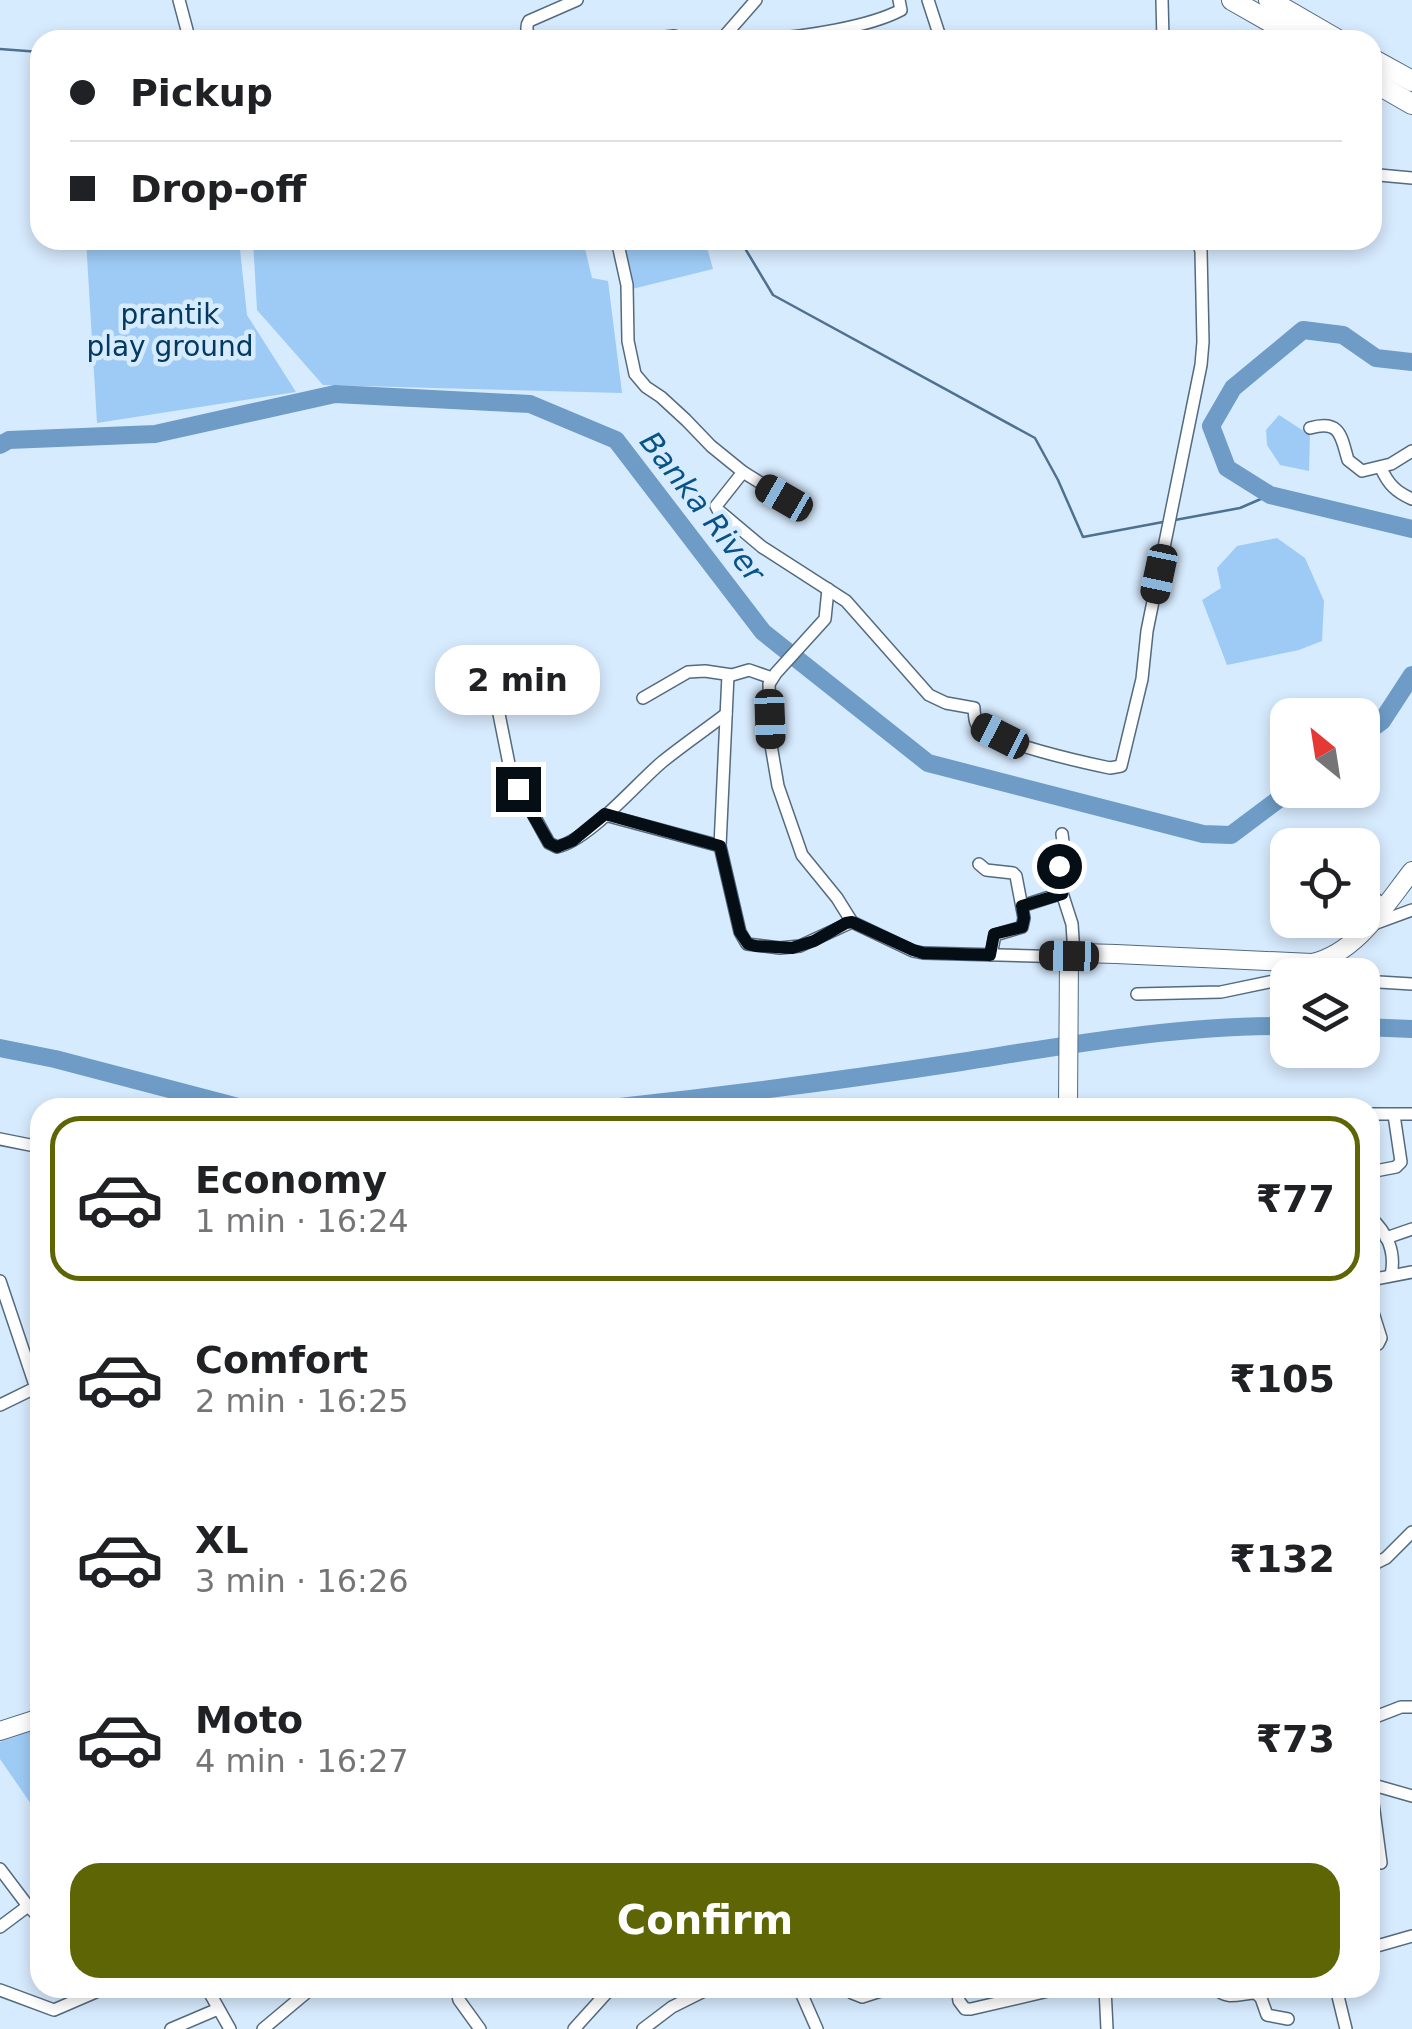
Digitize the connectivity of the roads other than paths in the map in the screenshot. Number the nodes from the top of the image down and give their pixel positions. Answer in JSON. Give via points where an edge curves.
{"nodes":[{"id":1,"x":180,"y":0,"type":"edge"},
{"id":2,"x":577,"y":0,"type":"edge"},
{"id":3,"x":756,"y":0,"type":"edge"},
{"id":4,"x":900,"y":0,"type":"edge"},
{"id":5,"x":928,"y":0,"type":"edge"},
{"id":6,"x":1162,"y":0,"type":"edge"},
{"id":7,"x":1232,"y":0,"type":"edge"},
{"id":8,"x":1269,"y":0,"type":"edge"},
{"id":9,"x":1302,"y":20,"type":"edge"},
{"id":10,"x":187,"y":30,"type":"dead end"},
{"id":11,"x":527,"y":30,"type":"edge"},
{"id":12,"x":730,"y":30,"type":"edge"},
{"id":13,"x":837,"y":30,"type":"edge"},
{"id":14,"x":938,"y":30,"type":"edge"},
{"id":15,"x":1163,"y":30,"type":"edge"},
{"id":16,"x":1382,"y":65,"type":"edge"},
{"id":17,"x":1412,"y":82,"type":"edge"},
{"id":18,"x":1382,"y":87,"type":"edge"},
{"id":19,"x":1412,"y":104,"type":"edge"},
{"id":20,"x":1382,"y":175,"type":"edge"},
{"id":21,"x":1412,"y":178,"type":"edge"},
{"id":22,"x":619,"y":250,"type":"edge"},
{"id":23,"x":1201,"y":250,"type":"edge"},
{"id":24,"x":1310,"y":428,"type":"dead end"},
{"id":25,"x":1412,"y":451,"type":"edge"},
{"id":26,"x":1381,"y":468,"type":"junction"},
{"id":27,"x":742,"y":472,"type":"junction"},
{"id":28,"x":784,"y":498,"type":"dead end"},
{"id":29,"x":1412,"y":499,"type":"edge"},
{"id":30,"x":828,"y":588,"type":"junction"},
{"id":31,"x":728,"y":674,"type":"junction"},
{"id":32,"x":771,"y":675,"type":"junction"},
{"id":33,"x":492,"y":679,"type":"dead end"},
{"id":34,"x":643,"y":698,"type":"dead end"},
{"id":35,"x":726,"y":714,"type":"junction"},
{"id":36,"x":605,"y":814,"type":"junction"},
{"id":37,"x":1062,"y":834,"type":"dead end"},
{"id":38,"x":720,"y":846,"type":"junction"},
{"id":39,"x":979,"y":864,"type":"dead end"},
{"id":40,"x":1412,"y":871,"type":"edge"},
{"id":41,"x":1062,"y":894,"type":"junction"},
{"id":42,"x":1380,"y":903,"type":"edge"},
{"id":43,"x":1022,"y":906,"type":"junction"},
{"id":44,"x":1384,"y":906,"type":"junction"},
{"id":45,"x":1412,"y":910,"type":"edge"},
{"id":46,"x":1380,"y":911,"type":"edge"},
{"id":47,"x":1380,"y":922,"type":"edge"},
{"id":48,"x":846,"y":924,"type":"junction"},
{"id":49,"x":1355,"y":938,"type":"edge"},
{"id":50,"x":990,"y":955,"type":"junction"},
{"id":51,"x":1072,"y":955,"type":"junction"},
{"id":52,"x":1256,"y":960,"type":"junction"},
{"id":53,"x":1270,"y":973,"type":"edge"},
{"id":54,"x":1270,"y":982,"type":"edge"},
{"id":55,"x":1380,"y":982,"type":"edge"},
{"id":56,"x":1412,"y":984,"type":"edge"},
{"id":57,"x":1137,"y":994,"type":"dead end"},
{"id":58,"x":1068,"y":1098,"type":"edge"},
{"id":59,"x":1380,"y":1114,"type":"edge"},
{"id":60,"x":1394,"y":1114,"type":"junction"},
{"id":61,"x":1412,"y":1114,"type":"edge"},
{"id":62,"x":0,"y":1139,"type":"edge"},
{"id":63,"x":30,"y":1145,"type":"edge"},
{"id":64,"x":1380,"y":1170,"type":"edge"},
{"id":65,"x":1412,"y":1229,"type":"edge"},
{"id":66,"x":1380,"y":1230,"type":"edge"},
{"id":67,"x":1386,"y":1238,"type":"junction"},
{"id":68,"x":1412,"y":1272,"type":"edge"},
{"id":69,"x":1391,"y":1275,"type":"junction"},
{"id":70,"x":1380,"y":1278,"type":"edge"},
{"id":71,"x":0,"y":1281,"type":"edge"},
{"id":72,"x":30,"y":1370,"type":"edge"},
{"id":73,"x":30,"y":1396,"type":"edge"},
{"id":74,"x":0,"y":1405,"type":"edge"},
{"id":75,"x":1412,"y":1532,"type":"edge"},
{"id":76,"x":1380,"y":1561,"type":"edge"},
{"id":77,"x":1412,"y":1708,"type":"edge"},
{"id":78,"x":1380,"y":1715,"type":"edge"},
{"id":79,"x":30,"y":1721,"type":"edge"},
{"id":80,"x":0,"y":1730,"type":"edge"},
{"id":81,"x":1380,"y":1786,"type":"edge"},
{"id":82,"x":1412,"y":1796,"type":"edge"},
{"id":83,"x":1380,"y":1850,"type":"edge"},
{"id":84,"x":1382,"y":1863,"type":"dead end"},
{"id":85,"x":0,"y":1869,"type":"edge"},
{"id":86,"x":28,"y":1906,"type":"joint"},
{"id":87,"x":0,"y":1927,"type":"edge"},
{"id":88,"x":1412,"y":1936,"type":"edge"},
{"id":89,"x":1380,"y":1945,"type":"edge"},
{"id":90,"x":0,"y":1990,"type":"edge"},
{"id":91,"x":82,"y":1998,"type":"edge"},
{"id":92,"x":212,"y":1998,"type":"edge"},
{"id":93,"x":300,"y":1998,"type":"edge"},
{"id":94,"x":458,"y":1998,"type":"edge"},
{"id":95,"x":603,"y":1998,"type":"edge"},
{"id":96,"x":690,"y":1998,"type":"edge"},
{"id":97,"x":804,"y":1998,"type":"edge"},
{"id":98,"x":958,"y":1998,"type":"edge"},
{"id":99,"x":1015,"y":1998,"type":"edge"},
{"id":100,"x":1105,"y":1998,"type":"edge"},
{"id":101,"x":1261,"y":1998,"type":"edge"},
{"id":102,"x":1338,"y":1998,"type":"edge"},
{"id":103,"x":218,"y":2009,"type":"junction"},
{"id":104,"x":1288,"y":2019,"type":"dead end"},
{"id":105,"x":171,"y":2029,"type":"edge"},
{"id":106,"x":230,"y":2029,"type":"edge"},
{"id":107,"x":262,"y":2029,"type":"edge"},
{"id":108,"x":480,"y":2029,"type":"edge"},
{"id":109,"x":574,"y":2029,"type":"edge"},
{"id":110,"x":642,"y":2029,"type":"edge"},
{"id":111,"x":817,"y":2029,"type":"edge"},
{"id":112,"x":1107,"y":2029,"type":"edge"},
{"id":113,"x":1346,"y":2029,"type":"edge"}],
"edges":[{"from":1,"to":10,"type":"street"},
{"from":2,"to":11,"type":"street","via":[[529,21]]},
{"from":3,"to":12,"type":"street"},
{"from":4,"to":13,"type":"street","via":[[898,12]]},
{"from":5,"to":14,"type":"street"},
{"from":6,"to":15,"type":"street"},
{"from":7,"to":9,"type":"highway"},
{"from":8,"to":9,"type":"highway"},
{"from":16,"to":17,"type":"highway"},
{"from":18,"to":19,"type":"highway"},
{"from":20,"to":21,"type":"street"},
{"from":22,"to":27,"type":"street","via":[[635,374]]},
{"from":23,"to":30,"type":"street","via":[[1203,355],[1121,766],[1018,744],[978,725],[974,708],[929,695]]},
{"from":24,"to":26,"type":"street","via":[[1329,424],[1352,465]]},
{"from":25,"to":26,"type":"street"},
{"from":26,"to":29,"type":"street"},
{"from":27,"to":28,"type":"street"},
{"from":27,"to":30,"type":"street","via":[[718,510],[762,548]]},
{"from":30,"to":32,"type":"street","via":[[824,619]]},
{"from":31,"to":32,"type":"street"},
{"from":31,"to":34,"type":"street","via":[[688,672]]},
{"from":31,"to":35,"type":"street"},
{"from":32,"to":48,"type":"street","via":[[771,745],[788,820]]},
{"from":33,"to":36,"type":"street","via":[[511,774],[549,843],[566,845]]},
{"from":35,"to":36,"type":"street"},
{"from":35,"to":38,"type":"street"},
{"from":36,"to":38,"type":"street"},
{"from":37,"to":41,"type":"street"},
{"from":38,"to":48,"type":"street","via":[[748,944],[800,946]]},
{"from":39,"to":43,"type":"street","via":[[1013,873]]},
{"from":40,"to":44,"type":"main road"},
{"from":41,"to":43,"type":"street"},
{"from":41,"to":51,"type":"street","via":[[1072,924]]},
{"from":42,"to":44,"type":"street"},
{"from":43,"to":50,"type":"street","via":[[1022,927],[994,934]]},
{"from":44,"to":46,"type":"main road"},
{"from":45,"to":47,"type":"street"},
{"from":48,"to":50,"type":"street","via":[[923,953]]},
{"from":49,"to":52,"type":"main road","via":[[1312,963]]},
{"from":50,"to":51,"type":"street"},
{"from":51,"to":52,"type":"main road"},
{"from":51,"to":58,"type":"main road"},
{"from":52,"to":53,"type":"street"},
{"from":54,"to":57,"type":"street","via":[[1221,992]]},
{"from":55,"to":56,"type":"street"},
{"from":59,"to":60,"type":"street"},
{"from":60,"to":61,"type":"street"},
{"from":60,"to":64,"type":"street","via":[[1401,1162]]},
{"from":62,"to":63,"type":"street"},
{"from":65,"to":67,"type":"street"},
{"from":66,"to":67,"type":"street"},
{"from":67,"to":69,"type":"street"},
{"from":68,"to":69,"type":"street"},
{"from":69,"to":70,"type":"street"},
{"from":71,"to":72,"type":"street"},
{"from":73,"to":74,"type":"street"},
{"from":75,"to":76,"type":"street"},
{"from":77,"to":78,"type":"street"},
{"from":79,"to":80,"type":"main road"},
{"from":81,"to":82,"type":"street"},
{"from":83,"to":84,"type":"street"},
{"from":85,"to":86,"type":"street"},
{"from":86,"to":87,"type":"street"},
{"from":88,"to":89,"type":"street"},
{"from":90,"to":91,"type":"street","via":[[54,2010]]},
{"from":92,"to":103,"type":"street"},
{"from":93,"to":107,"type":"street"},
{"from":94,"to":108,"type":"street"},
{"from":95,"to":109,"type":"street"},
{"from":96,"to":110,"type":"street"},
{"from":97,"to":111,"type":"street"},
{"from":98,"to":99,"type":"street","via":[[965,2009]]},
{"from":100,"to":112,"type":"street"},
{"from":101,"to":104,"type":"street","via":[[1267,2015]]},
{"from":102,"to":113,"type":"street"},
{"from":103,"to":105,"type":"street"},
{"from":103,"to":106,"type":"street"}]}
